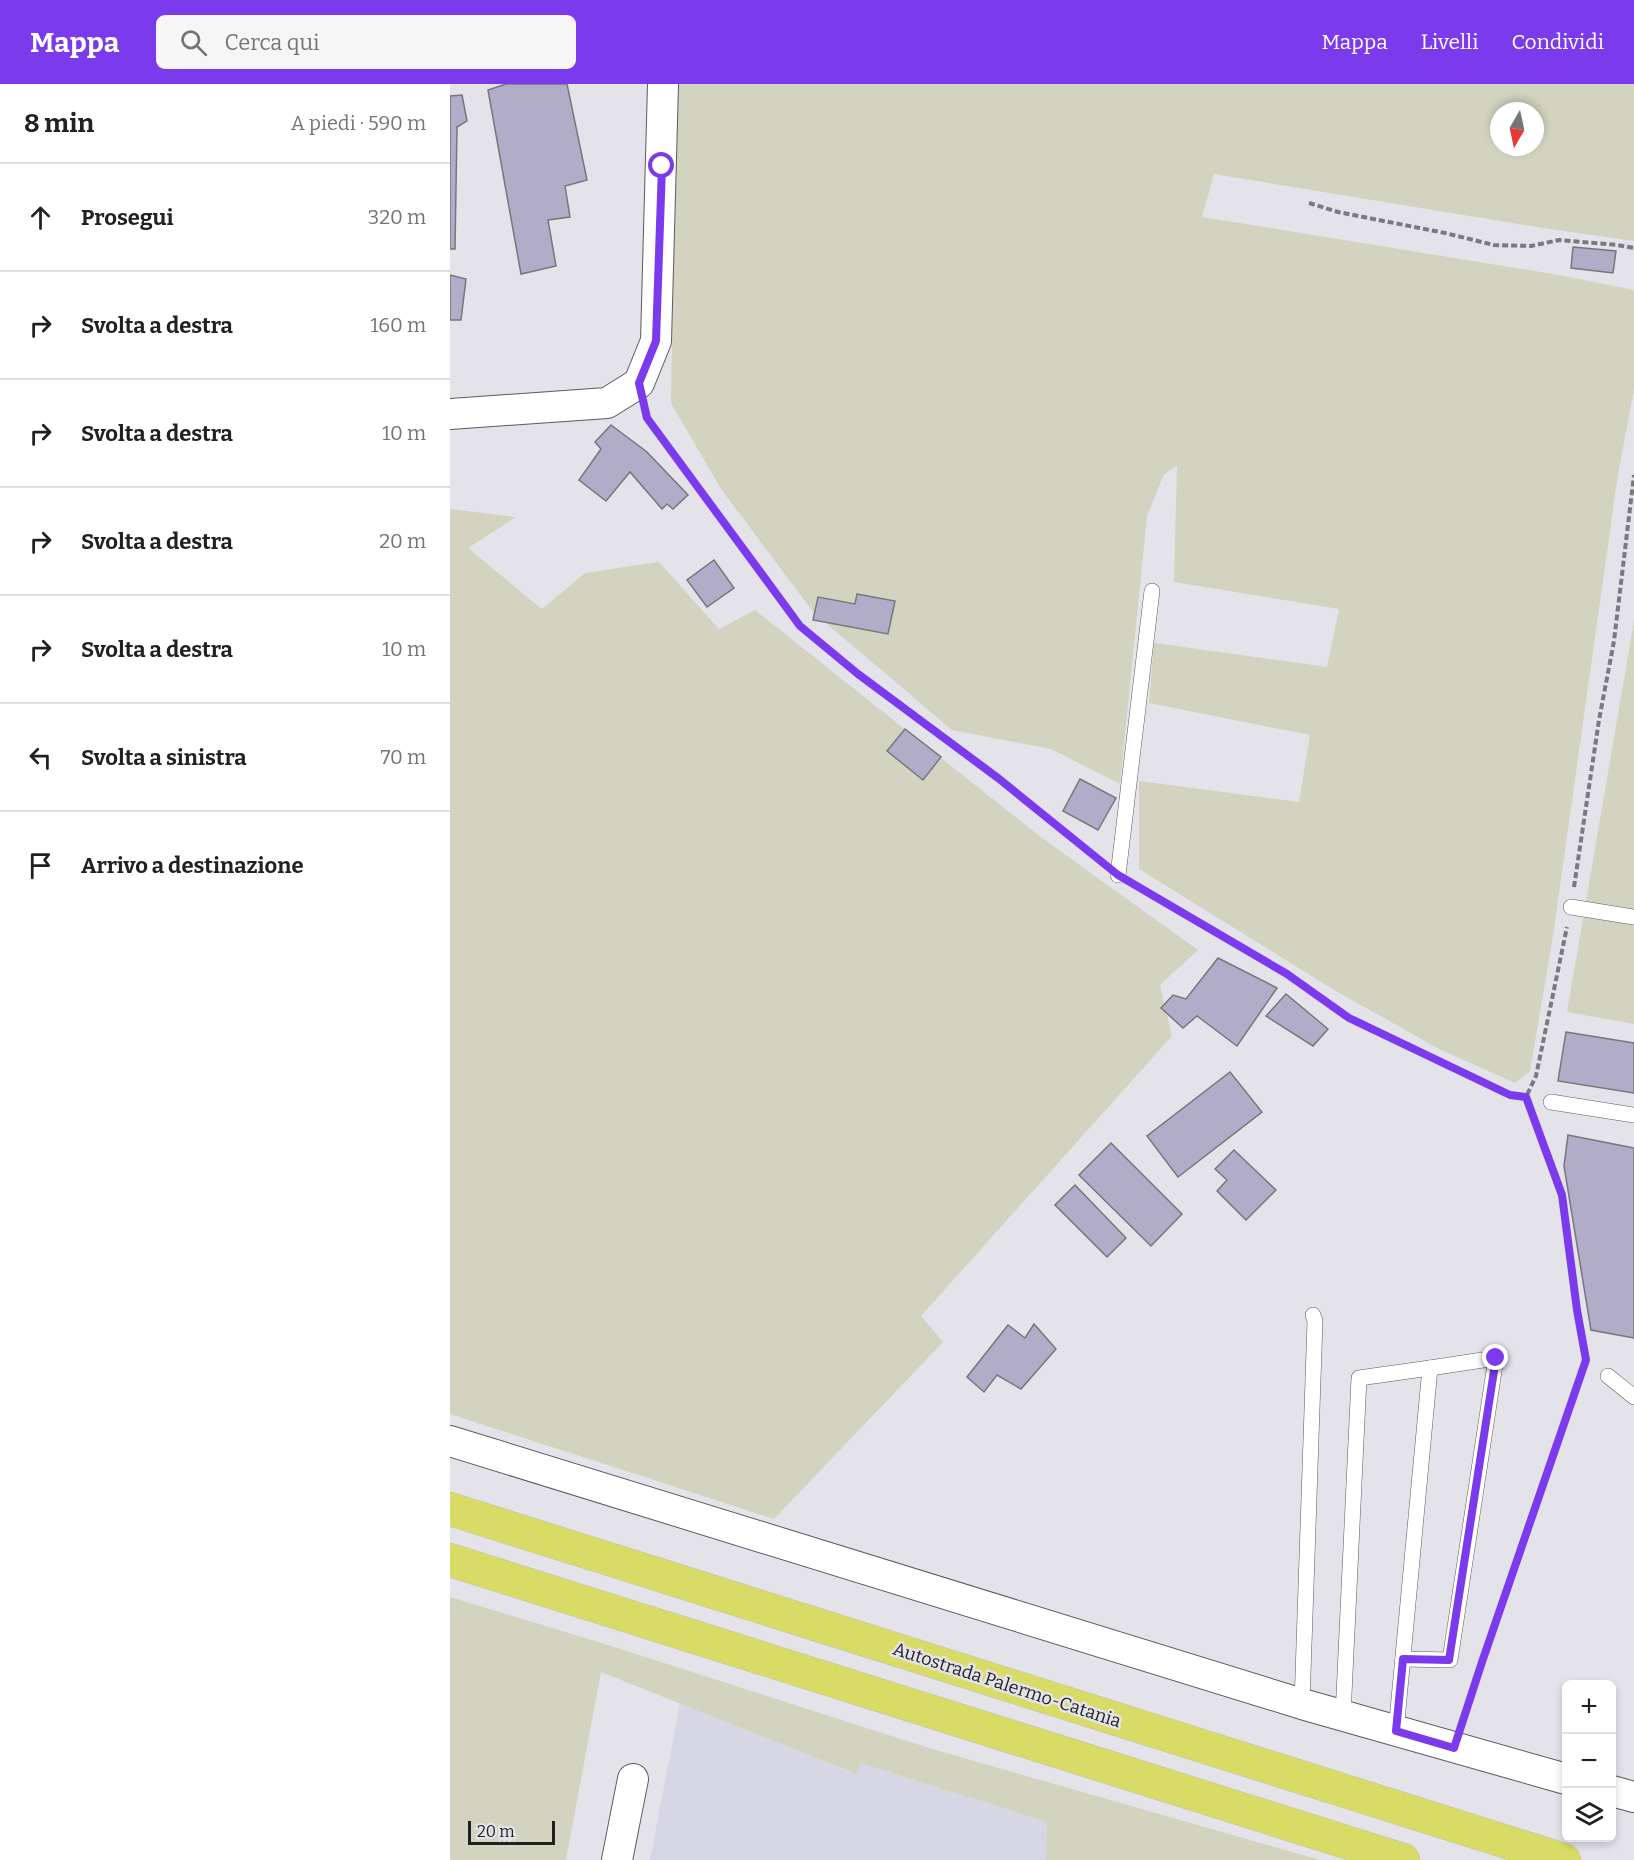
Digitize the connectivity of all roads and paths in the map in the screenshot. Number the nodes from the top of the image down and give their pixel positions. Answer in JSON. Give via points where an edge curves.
{"nodes":[{"id":1,"x":663,"y":84,"type":"edge"},
{"id":2,"x":1309,"y":203,"type":"dead end"},
{"id":3,"x":1634,"y":248,"type":"edge"},
{"id":4,"x":639,"y":383,"type":"junction"},
{"id":5,"x":450,"y":414,"type":"edge"},
{"id":6,"x":1634,"y":475,"type":"edge"},
{"id":7,"x":1152,"y":591,"type":"dead end"},
{"id":8,"x":1118,"y":875,"type":"junction"},
{"id":9,"x":1571,"y":907,"type":"junction"},
{"id":10,"x":1634,"y":917,"type":"edge"},
{"id":11,"x":1526,"y":1097,"type":"junction"},
{"id":12,"x":1551,"y":1102,"type":"dead end"},
{"id":13,"x":1634,"y":1115,"type":"edge"},
{"id":14,"x":1313,"y":1316,"type":"dead end"},
{"id":15,"x":1430,"y":1368,"type":"junction"},
{"id":16,"x":1608,"y":1376,"type":"dead end"},
{"id":17,"x":1634,"y":1397,"type":"edge"},
{"id":18,"x":450,"y":1441,"type":"edge"},
{"id":19,"x":450,"y":1509,"type":"edge"},
{"id":20,"x":450,"y":1560,"type":"edge"},
{"id":21,"x":1403,"y":1659,"type":"junction"},
{"id":22,"x":1302,"y":1704,"type":"junction"},
{"id":23,"x":1343,"y":1716,"type":"junction"},
{"id":24,"x":1396,"y":1731,"type":"junction"},
{"id":25,"x":1454,"y":1748,"type":"junction"},
{"id":26,"x":1562,"y":1778,"type":"edge"},
{"id":27,"x":633,"y":1779,"type":"dead end"},
{"id":28,"x":1616,"y":1792,"type":"edge"},
{"id":29,"x":1634,"y":1797,"type":"edge"},
{"id":30,"x":617,"y":1860,"type":"edge"},
{"id":31,"x":1403,"y":1860,"type":"edge"},
{"id":32,"x":1564,"y":1860,"type":"edge"}],
"edges":[{"from":1,"to":4,"type":"street","via":[[656,341]]},
{"from":2,"to":3,"type":"path","via":[[1494,245],[1531,246],[1559,240]]},
{"from":4,"to":5,"type":"street","via":[[607,403]]},
{"from":4,"to":8,"type":"path","via":[[647,418],[800,626]]},
{"from":6,"to":9,"type":"path","via":[[1614,641]]},
{"from":7,"to":8,"type":"lane"},
{"from":8,"to":11,"type":"path","via":[[1287,974],[1349,1018],[1510,1095]]},
{"from":9,"to":10,"type":"lane"},
{"from":9,"to":11,"type":"path","via":[[1536,1076]]},
{"from":11,"to":25,"type":"path","via":[[1562,1195],[1586,1360]]},
{"from":12,"to":13,"type":"lane"},
{"from":14,"to":22,"type":"lane"},
{"from":15,"to":21,"type":"lane"},
{"from":15,"to":21,"type":"lane","via":[[1496,1358],[1449,1660]]},
{"from":15,"to":23,"type":"lane","via":[[1359,1378]]},
{"from":16,"to":17,"type":"lane"},
{"from":18,"to":22,"type":"street"},
{"from":19,"to":32,"type":"highway","name":"Autostrada Palermo-Catania"},
{"from":20,"to":31,"type":"highway"},
{"from":21,"to":24,"type":"lane"},
{"from":22,"to":23,"type":"street"},
{"from":23,"to":24,"type":"street"},
{"from":24,"to":25,"type":"street"},
{"from":25,"to":26,"type":"street"},
{"from":27,"to":30,"type":"street"},
{"from":28,"to":29,"type":"street"}]}
